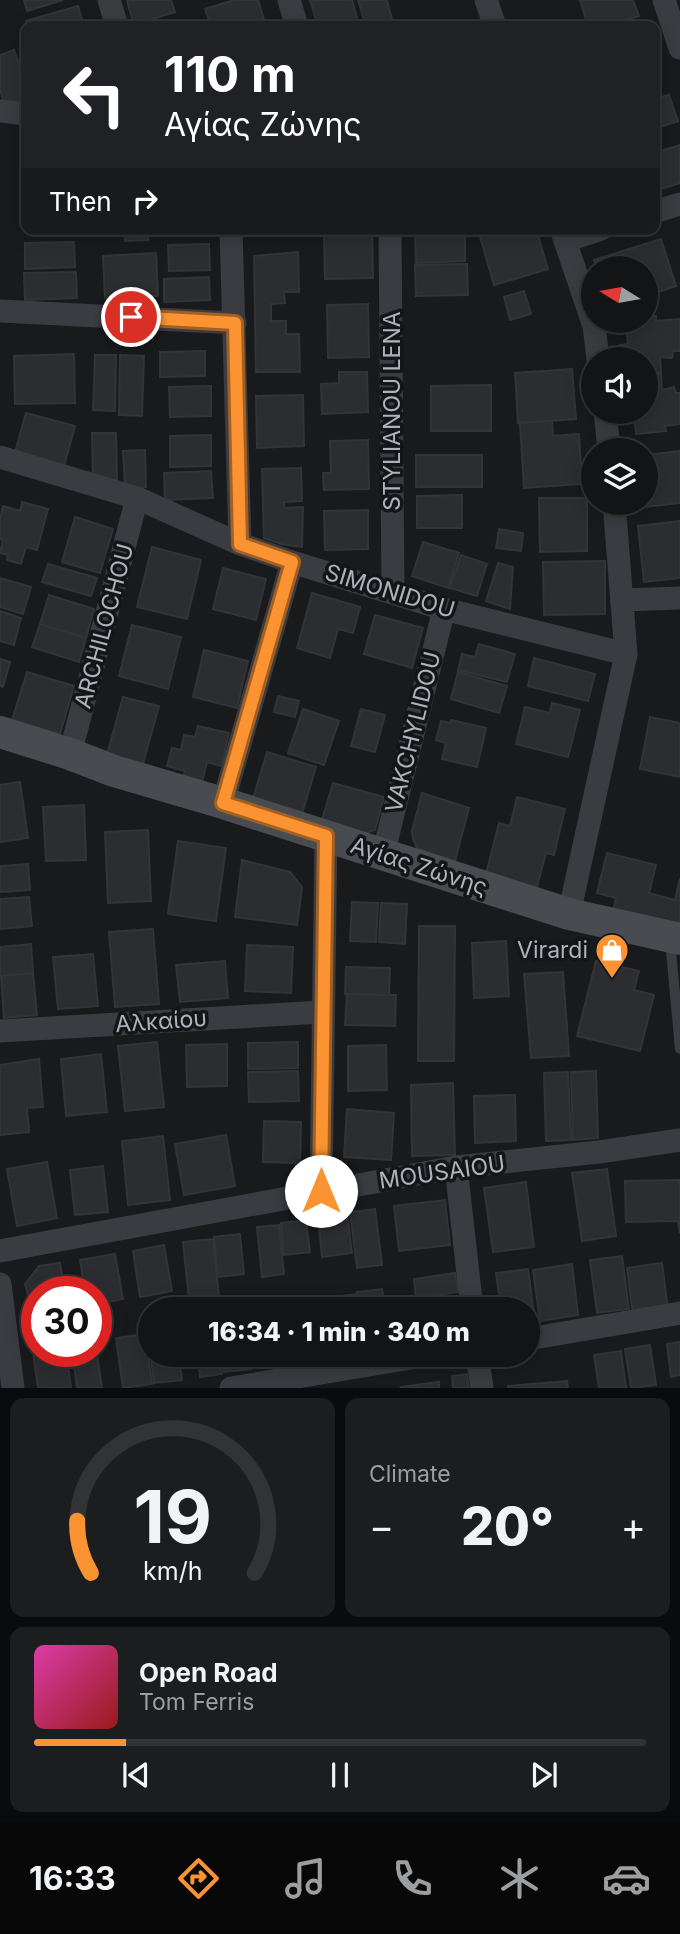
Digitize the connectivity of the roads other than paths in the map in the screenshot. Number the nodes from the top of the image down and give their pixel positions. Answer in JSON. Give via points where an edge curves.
{"nodes":[{"id":1,"x":109,"y":0,"type":"edge"},
{"id":2,"x":289,"y":0,"type":"edge"},
{"id":3,"x":486,"y":0,"type":"edge"},
{"id":4,"x":664,"y":0,"type":"edge"},
{"id":5,"x":115,"y":21,"type":"edge"},
{"id":6,"x":295,"y":21,"type":"edge"},
{"id":7,"x":493,"y":21,"type":"edge"},
{"id":8,"x":680,"y":48,"type":"edge"},
{"id":9,"x":0,"y":112,"type":"edge"},
{"id":10,"x":21,"y":114,"type":"edge"},
{"id":11,"x":680,"y":204,"type":"edge"},
{"id":12,"x":660,"y":210,"type":"edge"},
{"id":13,"x":231,"y":235,"type":"edge"},
{"id":14,"x":390,"y":235,"type":"edge"},
{"id":15,"x":563,"y":235,"type":"edge"},
{"id":16,"x":0,"y":311,"type":"edge"},
{"id":17,"x":235,"y":323,"type":"junction"},
{"id":18,"x":597,"y":347,"type":"edge"},
{"id":19,"x":0,"y":457,"type":"edge"},
{"id":20,"x":137,"y":498,"type":"junction"},
{"id":21,"x":615,"y":515,"type":"edge"},
{"id":22,"x":240,"y":544,"type":"junction"},
{"id":23,"x":292,"y":562,"type":"junction"},
{"id":24,"x":393,"y":593,"type":"junction"},
{"id":25,"x":680,"y":598,"type":"edge"},
{"id":26,"x":623,"y":600,"type":"junction"},
{"id":27,"x":444,"y":609,"type":"junction"},
{"id":28,"x":626,"y":654,"type":"junction"},
{"id":29,"x":0,"y":732,"type":"edge"},
{"id":30,"x":70,"y":754,"type":"junction"},
{"id":31,"x":223,"y":803,"type":"junction"},
{"id":32,"x":326,"y":836,"type":"junction"},
{"id":33,"x":383,"y":855,"type":"junction"},
{"id":34,"x":569,"y":914,"type":"junction"},
{"id":35,"x":675,"y":938,"type":"edge"},
{"id":36,"x":322,"y":1012,"type":"junction"},
{"id":37,"x":0,"y":1031,"type":"edge"},
{"id":38,"x":680,"y":1049,"type":"edge"},
{"id":39,"x":680,"y":1140,"type":"edge"},
{"id":40,"x":457,"y":1167,"type":"junction"},
{"id":41,"x":321,"y":1191,"type":"junction"},
{"id":42,"x":0,"y":1251,"type":"edge"},
{"id":43,"x":0,"y":1284,"type":"edge"},
{"id":44,"x":471,"y":1297,"type":"edge"},
{"id":45,"x":680,"y":1313,"type":"edge"},
{"id":46,"x":540,"y":1337,"type":"edge"},
{"id":47,"x":357,"y":1367,"type":"edge"},
{"id":48,"x":479,"y":1367,"type":"edge"},
{"id":49,"x":13,"y":1388,"type":"edge"},
{"id":50,"x":231,"y":1388,"type":"edge"},
{"id":51,"x":482,"y":1388,"type":"edge"}],
"edges":[{"from":1,"to":5,"type":"street"},
{"from":2,"to":6,"type":"street"},
{"from":3,"to":7,"type":"street"},
{"from":4,"to":8,"type":"street"},
{"from":9,"to":10,"type":"street"},
{"from":11,"to":12,"type":"street"},
{"from":13,"to":17,"type":"street"},
{"from":14,"to":24,"type":"street","name":"STYLIANOU LENA"},
{"from":15,"to":18,"type":"street","via":[[594,326]]},
{"from":16,"to":17,"type":"street"},
{"from":17,"to":22,"type":"street"},
{"from":19,"to":20,"type":"street","name":"SIMONIDOU"},
{"from":20,"to":22,"type":"street","name":"SIMONIDOU"},
{"from":20,"to":30,"type":"street","name":"ARCHILOCHOU"},
{"from":21,"to":26,"type":"street"},
{"from":22,"to":23,"type":"street","name":"SIMONIDOU"},
{"from":23,"to":24,"type":"street","name":"SIMONIDOU"},
{"from":23,"to":31,"type":"street"},
{"from":24,"to":27,"type":"street","name":"SIMONIDOU"},
{"from":25,"to":26,"type":"street"},
{"from":26,"to":28,"type":"street"},
{"from":27,"to":28,"type":"street","name":"SIMONIDOU"},
{"from":27,"to":33,"type":"street","name":"VAKCHYLIDOU"},
{"from":28,"to":34,"type":"street"},
{"from":29,"to":30,"type":"main road","name":"Αγίας Ζώνης"},
{"from":30,"to":31,"type":"main road","name":"Αγίας Ζώνης"},
{"from":31,"to":32,"type":"main road","name":"Αγίας Ζώνης"},
{"from":32,"to":33,"type":"main road","name":"Αγίας Ζώνης"},
{"from":32,"to":36,"type":"street"},
{"from":33,"to":34,"type":"main road","name":"Αγίας Ζώνης"},
{"from":34,"to":35,"type":"main road","name":"Αγίας Ζώνης"},
{"from":35,"to":38,"type":"lane"},
{"from":36,"to":37,"type":"street","name":"Αλκαίου"},
{"from":36,"to":41,"type":"street"},
{"from":39,"to":40,"type":"street","name":"MOUSAIOU"},
{"from":40,"to":41,"type":"street","name":"MOUSAIOU"},
{"from":40,"to":44,"type":"street"},
{"from":41,"to":42,"type":"street","name":"MOUSAIOU"},
{"from":43,"to":49,"type":"street"},
{"from":45,"to":46,"type":"street"},
{"from":47,"to":50,"type":"street"},
{"from":48,"to":51,"type":"street"}]}
